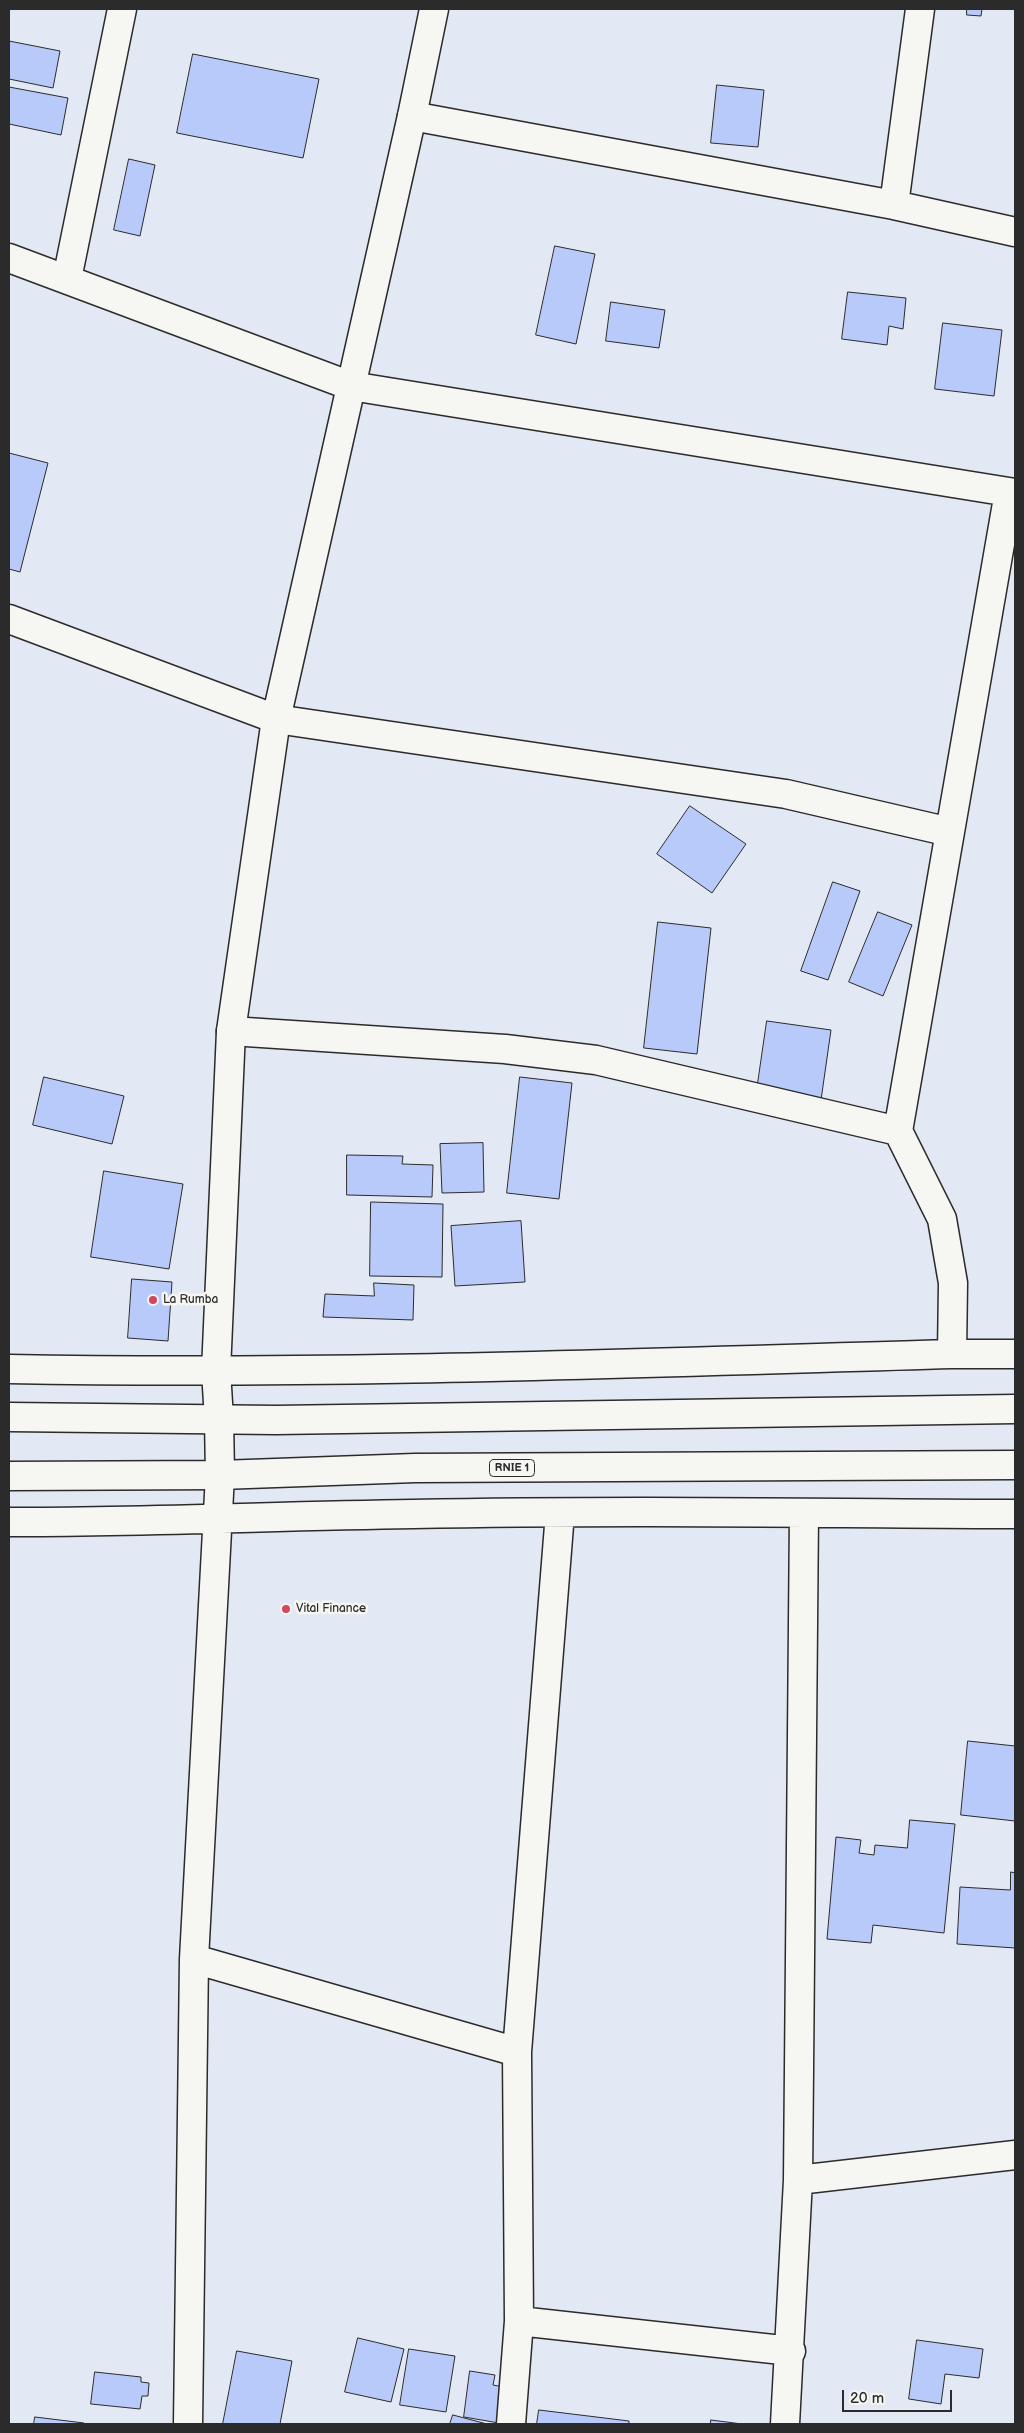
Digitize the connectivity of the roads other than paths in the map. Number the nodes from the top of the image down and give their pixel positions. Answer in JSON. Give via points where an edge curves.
{"nodes":[{"id":1,"x":122,"y":9,"type":"edge"},
{"id":2,"x":434,"y":9,"type":"edge"},
{"id":3,"x":920,"y":9,"type":"edge"},
{"id":4,"x":412,"y":116,"type":"junction"},
{"id":5,"x":894,"y":205,"type":"junction"},
{"id":6,"x":1015,"y":232,"type":"edge"},
{"id":7,"x":9,"y":258,"type":"edge"},
{"id":8,"x":67,"y":279,"type":"junction"},
{"id":9,"x":351,"y":386,"type":"junction"},
{"id":10,"x":1012,"y":492,"type":"edge"},
{"id":11,"x":9,"y":619,"type":"edge"},
{"id":12,"x":276,"y":719,"type":"junction"},
{"id":13,"x":950,"y":832,"type":"junction"},
{"id":14,"x":231,"y":1031,"type":"junction"},
{"id":15,"x":898,"y":1131,"type":"junction"},
{"id":16,"x":952,"y":1354,"type":"junction"},
{"id":17,"x":1015,"y":1354,"type":"edge"},
{"id":18,"x":9,"y":1369,"type":"edge"},
{"id":19,"x":216,"y":1371,"type":"junction"},
{"id":20,"x":1015,"y":1409,"type":"edge"},
{"id":21,"x":9,"y":1417,"type":"edge"},
{"id":22,"x":219,"y":1419,"type":"junction"},
{"id":23,"x":1015,"y":1465,"type":"edge"},
{"id":24,"x":220,"y":1475,"type":"junction"},
{"id":25,"x":9,"y":1476,"type":"edge"},
{"id":26,"x":560,"y":1513,"type":"junction"},
{"id":27,"x":804,"y":1513,"type":"junction"},
{"id":28,"x":1015,"y":1514,"type":"edge"},
{"id":29,"x":217,"y":1518,"type":"junction"},
{"id":30,"x":9,"y":1522,"type":"edge"},
{"id":31,"x":194,"y":1959,"type":"junction"},
{"id":32,"x":517,"y":2052,"type":"junction"},
{"id":33,"x":1015,"y":2155,"type":"edge"},
{"id":34,"x":798,"y":2180,"type":"junction"},
{"id":35,"x":519,"y":2320,"type":"junction"},
{"id":36,"x":791,"y":2351,"type":"junction"},
{"id":37,"x":188,"y":2424,"type":"edge"},
{"id":38,"x":511,"y":2424,"type":"edge"},
{"id":39,"x":785,"y":2424,"type":"edge"}],
"edges":[{"from":1,"to":8,"type":"main road"},
{"from":2,"to":4,"type":"main road"},
{"from":3,"to":5,"type":"main road"},
{"from":4,"to":5,"type":"main road"},
{"from":4,"to":9,"type":"main road"},
{"from":5,"to":6,"type":"main road"},
{"from":7,"to":8,"type":"main road"},
{"from":8,"to":9,"type":"main road"},
{"from":9,"to":10,"type":"main road"},
{"from":9,"to":12,"type":"main road"},
{"from":10,"to":13,"type":"main road"},
{"from":11,"to":12,"type":"main road"},
{"from":12,"to":13,"type":"main road","via":[[786,794]]},
{"from":12,"to":14,"type":"main road"},
{"from":13,"to":15,"type":"main road"},
{"from":14,"to":15,"type":"main road","via":[[505,1049],[596,1060]]},
{"from":14,"to":19,"type":"main road"},
{"from":15,"to":16,"type":"main road","via":[[942,1218],[953,1282]]},
{"from":16,"to":17,"type":"main road"},
{"from":16,"to":19,"type":"main road","via":[[415,1370]]},
{"from":18,"to":19,"type":"main road"},
{"from":19,"to":22,"type":"main road"},
{"from":20,"to":22,"type":"main road"},
{"from":21,"to":22,"type":"main road"},
{"from":22,"to":24,"type":"main road"},
{"from":23,"to":24,"type":"main road","number":"RNIE 1","via":[[415,1468]]},
{"from":24,"to":25,"type":"main road","number":"RNIE 1"},
{"from":24,"to":29,"type":"main road"},
{"from":26,"to":27,"type":"main road"},
{"from":26,"to":29,"type":"main road"},
{"from":26,"to":32,"type":"main road"},
{"from":27,"to":28,"type":"main road"},
{"from":27,"to":34,"type":"main road"},
{"from":29,"to":30,"type":"main road","via":[[154,1522]]},
{"from":29,"to":31,"type":"main road"},
{"from":31,"to":32,"type":"main road"},
{"from":31,"to":37,"type":"main road"},
{"from":32,"to":35,"type":"main road"},
{"from":33,"to":34,"type":"main road"},
{"from":34,"to":36,"type":"main road"},
{"from":35,"to":36,"type":"main road"},
{"from":35,"to":38,"type":"main road"},
{"from":36,"to":39,"type":"main road"}]}
